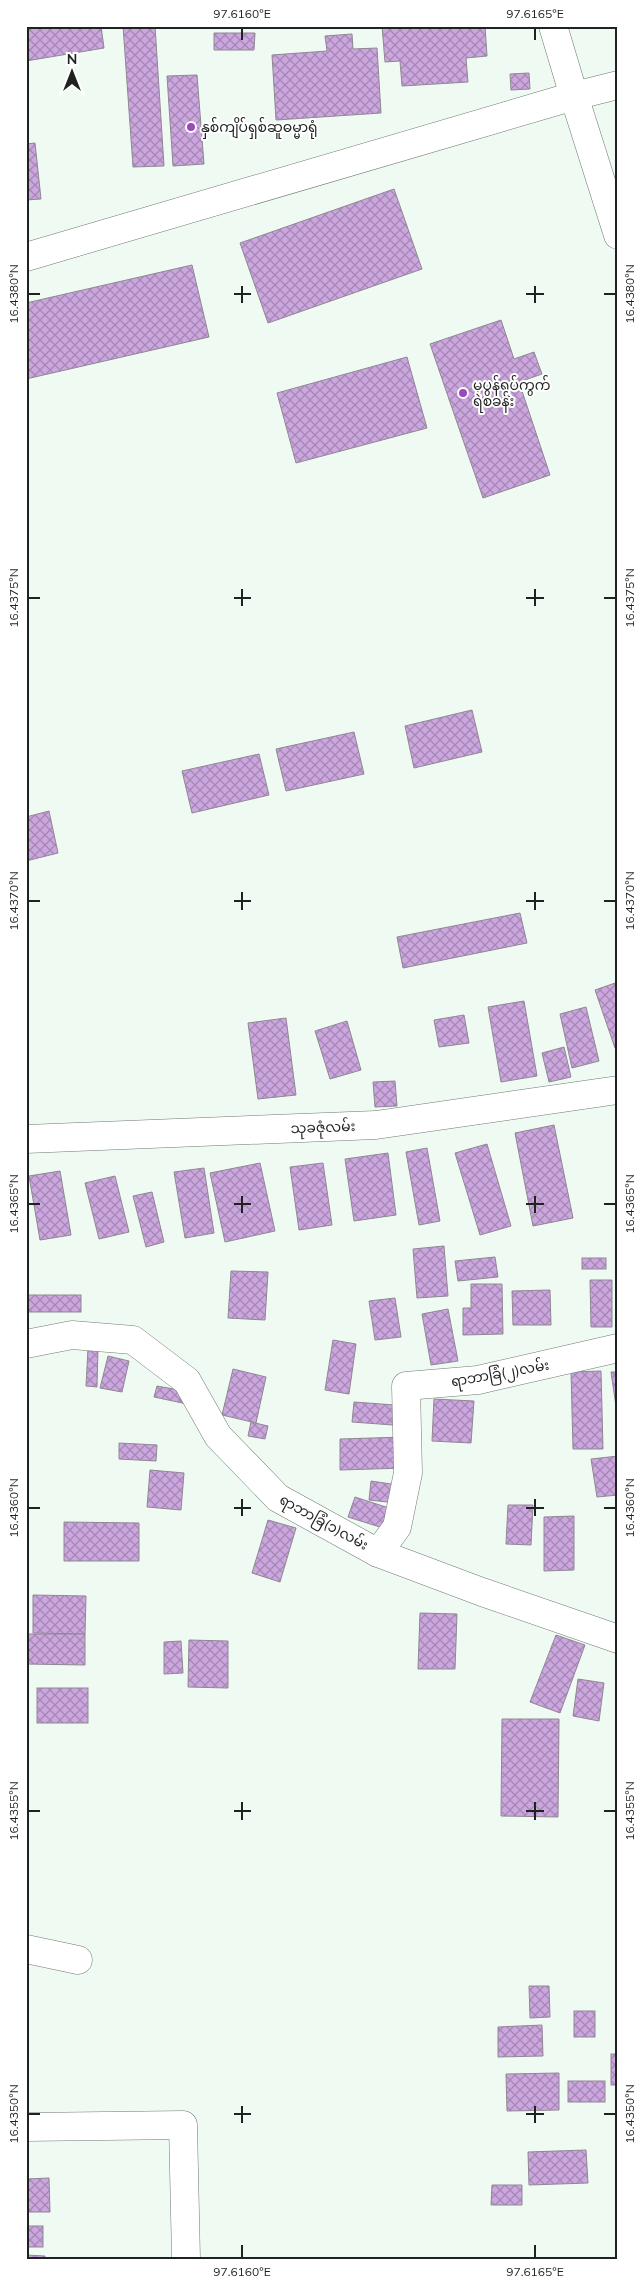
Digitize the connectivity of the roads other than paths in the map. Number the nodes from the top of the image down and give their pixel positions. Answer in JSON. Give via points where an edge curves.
{"nodes":[{"id":1,"x":553,"y":26,"type":"edge"},
{"id":2,"x":618,"y":85,"type":"edge"},
{"id":3,"x":574,"y":96,"type":"junction"},
{"id":4,"x":618,"y":235,"type":"edge"},
{"id":5,"x":26,"y":257,"type":"edge"},
{"id":6,"x":618,"y":1090,"type":"edge"},
{"id":7,"x":26,"y":1139,"type":"edge"},
{"id":8,"x":26,"y":1344,"type":"edge"},
{"id":9,"x":618,"y":1348,"type":"edge"},
{"id":10,"x":378,"y":1553,"type":"junction"},
{"id":11,"x":618,"y":1639,"type":"edge"},
{"id":12,"x":26,"y":1949,"type":"edge"},
{"id":13,"x":78,"y":1960,"type":"dead end"},
{"id":14,"x":26,"y":2127,"type":"edge"},
{"id":15,"x":186,"y":2259,"type":"edge"}],
"edges":[{"from":1,"to":3,"type":"street"},
{"from":2,"to":3,"type":"street"},
{"from":3,"to":4,"type":"street"},
{"from":3,"to":5,"type":"street"},
{"from":6,"to":7,"type":"street","name":"သုခဇုံလမ်း","via":[[376,1126]]},
{"from":8,"to":10,"type":"street","name":"ရာဘာခြံ(၁)လမ်း","via":[[72,1335],[133,1340],[187,1381],[218,1436],[278,1498]]},
{"from":9,"to":10,"type":"street","name":"ရာဘာခြံ(၂)လမ်း","via":[[478,1380],[406,1386],[408,1472],[398,1526]]},
{"from":10,"to":11,"type":"street","name":"ရာဘာခြံ(၁)လမ်း"},
{"from":12,"to":13,"type":"street"},
{"from":14,"to":15,"type":"street","via":[[183,2125]]}]}
